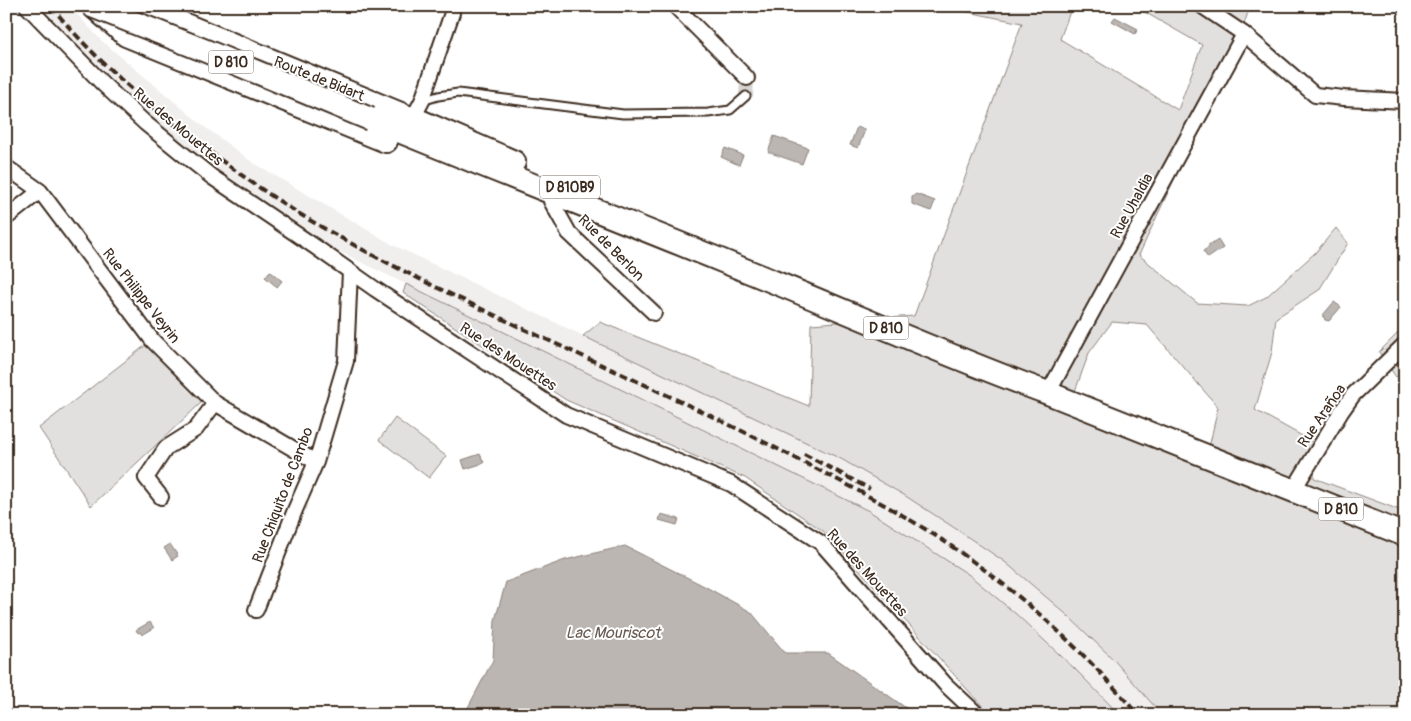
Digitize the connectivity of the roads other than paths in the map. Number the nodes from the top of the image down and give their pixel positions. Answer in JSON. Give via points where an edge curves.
{"nodes":[{"id":1,"x":27,"y":6,"type":"edge"},
{"id":2,"x":93,"y":6,"type":"edge"},
{"id":3,"x":142,"y":6,"type":"edge"},
{"id":4,"x":452,"y":6,"type":"edge"},
{"id":5,"x":675,"y":6,"type":"edge"},
{"id":6,"x":1202,"y":6,"type":"edge"},
{"id":7,"x":1244,"y":34,"type":"junction"},
{"id":8,"x":747,"y":78,"type":"dead end"},
{"id":9,"x":746,"y":96,"type":"dead end"},
{"id":10,"x":1405,"y":101,"type":"edge"},
{"id":11,"x":418,"y":109,"type":"junction"},
{"id":12,"x":6,"y":167,"type":"edge"},
{"id":13,"x":40,"y":191,"type":"junction"},
{"id":14,"x":551,"y":201,"type":"junction"},
{"id":15,"x":594,"y":211,"type":"junction"},
{"id":16,"x":6,"y":218,"type":"edge"},
{"id":17,"x":725,"y":262,"type":"junction"},
{"id":18,"x":350,"y":271,"type":"junction"},
{"id":19,"x":654,"y":313,"type":"dead end"},
{"id":20,"x":1405,"y":344,"type":"edge"},
{"id":21,"x":1048,"y":393,"type":"junction"},
{"id":22,"x":214,"y":403,"type":"junction"},
{"id":23,"x":316,"y":462,"type":"junction"},
{"id":24,"x":1294,"y":489,"type":"junction"},
{"id":25,"x":161,"y":498,"type":"dead end"},
{"id":26,"x":1405,"y":534,"type":"edge"},
{"id":27,"x":256,"y":610,"type":"dead end"},
{"id":28,"x":978,"y":715,"type":"edge"}],
"edges":[{"from":1,"to":18,"type":"street","name":"Rue des Mouettes","via":[[103,84],[182,154]]},
{"from":2,"to":14,"type":"main road","via":[[126,35],[454,170],[524,196]]},
{"from":2,"to":15,"type":"main road","number":"D 810","bridge":true},
{"from":3,"to":11,"type":"main road","name":"Route de Bidart","number":"D 810B9"},
{"from":4,"to":11,"type":"street"},
{"from":5,"to":8,"type":"street"},
{"from":6,"to":7,"type":"street"},
{"from":7,"to":10,"type":"street","via":[[1315,95]]},
{"from":7,"to":21,"type":"street","name":"Rue Uhaldia"},
{"from":9,"to":11,"type":"lane","via":[[730,110],[708,113],[623,114],[458,93]]},
{"from":11,"to":17,"type":"main road","number":"D 810B9"},
{"from":12,"to":13,"type":"street","name":"Rue Philippe Veyrin"},
{"from":13,"to":16,"type":"street"},
{"from":13,"to":22,"type":"street","name":"Rue Philippe Veyrin","via":[[153,341]]},
{"from":14,"to":15,"type":"main road"},
{"from":14,"to":19,"type":"street","name":"Rue de Berlon","via":[[569,233]]},
{"from":15,"to":17,"type":"main road","number":"D 810"},
{"from":17,"to":21,"type":"main road","number":"D 810","via":[[989,372]]},
{"from":18,"to":23,"type":"street","name":"Rue Chiquito de Cambo","via":[[346,362]]},
{"from":18,"to":28,"type":"street","name":"Rue des Mouettes","via":[[566,415],[731,484],[821,543],[945,684]]},
{"from":20,"to":24,"type":"street","name":"Rue Arañoa","via":[[1353,395]]},
{"from":21,"to":24,"type":"main road","number":"D 810"},
{"from":22,"to":23,"type":"street","name":"Rue Philippe Veyrin"},
{"from":22,"to":25,"type":"street","via":[[196,429],[166,448],[146,478]]},
{"from":23,"to":27,"type":"street","name":"Rue Chiquito de Cambo"},
{"from":24,"to":26,"type":"main road","number":"D 810"}]}
